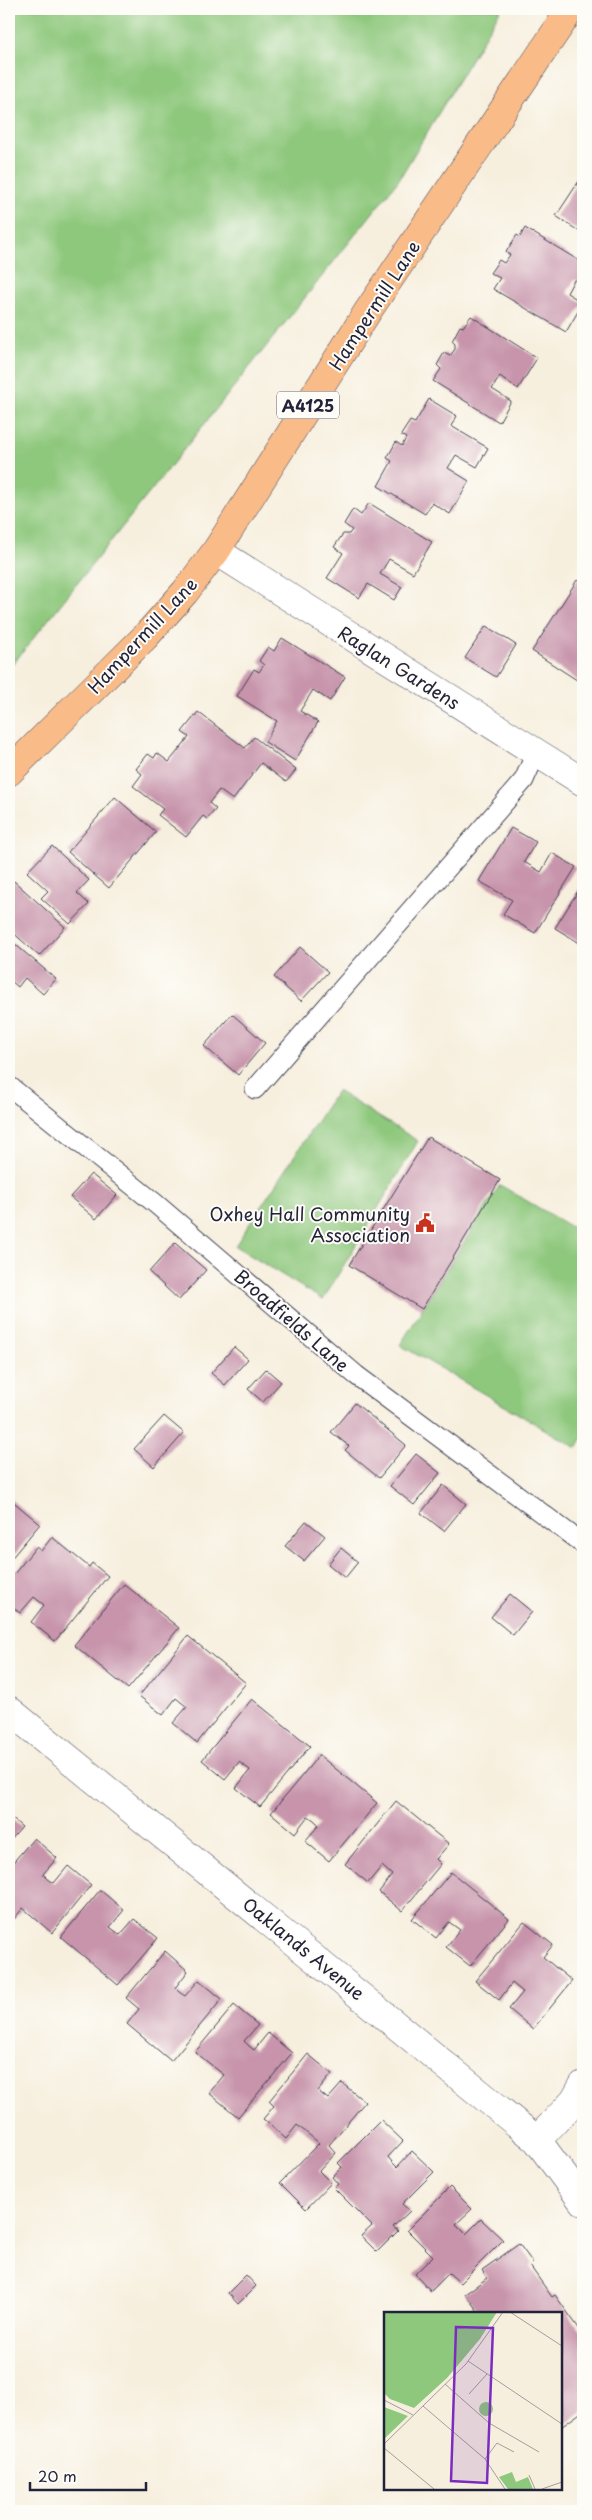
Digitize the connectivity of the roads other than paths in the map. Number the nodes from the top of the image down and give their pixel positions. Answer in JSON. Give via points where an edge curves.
{"nodes":[{"id":1,"x":571,"y":9,"type":"edge"},
{"id":2,"x":216,"y":551,"type":"junction"},
{"id":3,"x":536,"y":753,"type":"junction"},
{"id":4,"x":9,"y":772,"type":"edge"},
{"id":5,"x":583,"y":782,"type":"edge"},
{"id":6,"x":9,"y":1086,"type":"edge"},
{"id":7,"x":255,"y":1089,"type":"dead end"},
{"id":8,"x":583,"y":1544,"type":"edge"},
{"id":9,"x":9,"y":1710,"type":"edge"},
{"id":10,"x":583,"y":2085,"type":"edge"},
{"id":11,"x":537,"y":2140,"type":"junction"},
{"id":12,"x":583,"y":2202,"type":"edge"}],
"edges":[{"from":1,"to":2,"type":"main road","name":"Hampermill Lane","number":"A4125","via":[[368,311]]},
{"from":2,"to":3,"type":"street","name":"Raglan Gardens"},
{"from":2,"to":4,"type":"main road","name":"Hampermill Lane","number":"A4125","via":[[145,637]]},
{"from":3,"to":5,"type":"street","name":"Raglan Gardens"},
{"from":3,"to":7,"type":"lane","via":[[524,780]]},
{"from":6,"to":8,"type":"lane","name":"Broadfields Lane","via":[[156,1204],[356,1375]]},
{"from":9,"to":11,"type":"street","name":"Oaklands Avenue"},
{"from":10,"to":11,"type":"street","via":[[574,2101]]},
{"from":11,"to":12,"type":"street","name":"Oaklands Avenue"}]}
